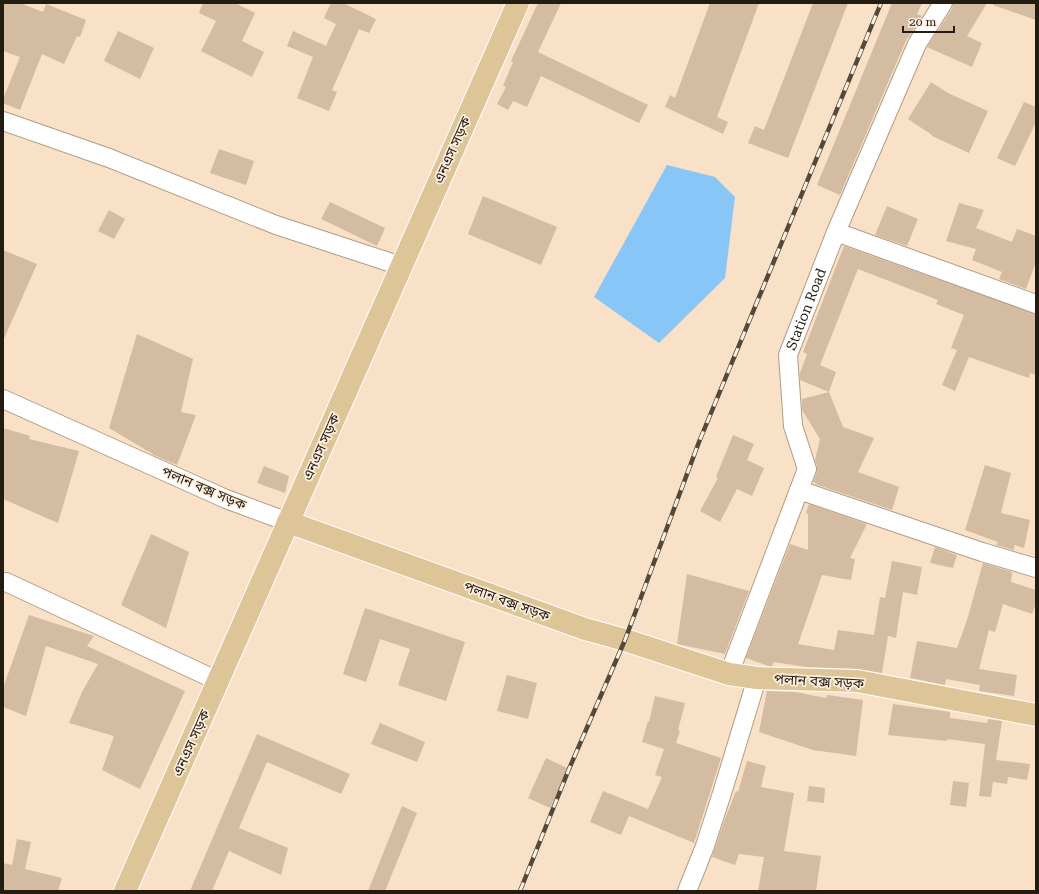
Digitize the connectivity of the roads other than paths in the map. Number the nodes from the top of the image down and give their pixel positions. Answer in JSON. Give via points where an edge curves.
{"nodes":[{"id":1,"x":518,"y":3,"type":"edge"},
{"id":2,"x":943,"y":3,"type":"edge"},
{"id":3,"x":3,"y":121,"type":"edge"},
{"id":4,"x":836,"y":232,"type":"junction"},
{"id":5,"x":401,"y":266,"type":"junction"},
{"id":6,"x":1036,"y":304,"type":"edge"},
{"id":7,"x":3,"y":399,"type":"edge"},
{"id":8,"x":799,"y":490,"type":"junction"},
{"id":9,"x":288,"y":522,"type":"junction"},
{"id":10,"x":1036,"y":568,"type":"edge"},
{"id":11,"x":6,"y":582,"type":"dead end"},
{"id":12,"x":729,"y":674,"type":"junction"},
{"id":13,"x":756,"y":678,"type":"junction"},
{"id":14,"x":218,"y":680,"type":"junction"},
{"id":15,"x":1036,"y":715,"type":"edge"},
{"id":16,"x":125,"y":891,"type":"edge"},
{"id":17,"x":687,"y":891,"type":"edge"}],
"edges":[{"from":1,"to":5,"type":"main road","name":"এনএস সড়ক"},
{"from":2,"to":4,"type":"street","name":"Station Road","via":[[917,44]]},
{"from":3,"to":5,"type":"street","via":[[108,158],[276,225]]},
{"from":4,"to":6,"type":"street"},
{"from":4,"to":8,"type":"street","name":"Station Road","via":[[788,355],[793,426],[807,469]]},
{"from":5,"to":9,"type":"main road","name":"এনএস সড়ক"},
{"from":7,"to":9,"type":"street","name":"পলান বক্স সড়ক","via":[[226,499]]},
{"from":8,"to":10,"type":"street"},
{"from":8,"to":12,"type":"street","name":"Station Road"},
{"from":9,"to":12,"type":"main road","name":"পলান বক্স সড়ক","via":[[585,629]]},
{"from":9,"to":14,"type":"main road","name":"এনএস সড়ক"},
{"from":11,"to":14,"type":"street"},
{"from":12,"to":13,"type":"main road","name":"পলান বক্স সড়ক"},
{"from":13,"to":15,"type":"main road","name":"পলান বক্স সড়ক","via":[[857,681]]},
{"from":13,"to":17,"type":"street","via":[[719,804]]},
{"from":14,"to":16,"type":"main road","name":"এনএস সড়ক"}]}
